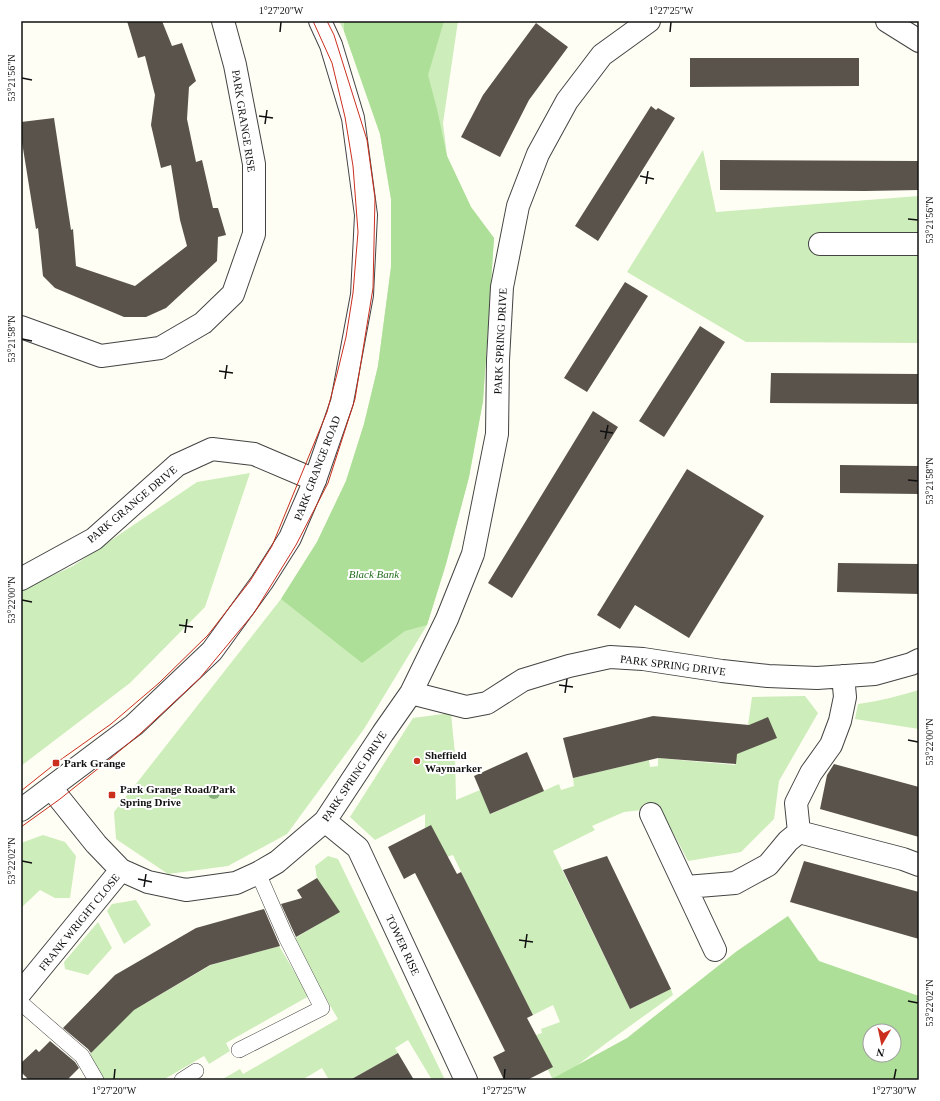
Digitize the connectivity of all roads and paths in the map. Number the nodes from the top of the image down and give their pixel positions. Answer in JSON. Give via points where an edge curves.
{"nodes":[{"id":1,"x":223,"y":21,"type":"edge"},
{"id":2,"x":320,"y":21,"type":"edge"},
{"id":3,"x":649,"y":21,"type":"edge"},
{"id":4,"x":887,"y":21,"type":"edge"},
{"id":5,"x":919,"y":41,"type":"edge"},
{"id":6,"x":820,"y":244,"type":"dead end"},
{"id":7,"x":919,"y":244,"type":"edge"},
{"id":8,"x":21,"y":327,"type":"edge"},
{"id":9,"x":315,"y":480,"type":"junction"},
{"id":10,"x":21,"y":579,"type":"edge"},
{"id":11,"x":919,"y":660,"type":"edge"},
{"id":12,"x":843,"y":676,"type":"junction"},
{"id":13,"x":411,"y":693,"type":"junction"},
{"id":14,"x":51,"y":788,"type":"junction"},
{"id":15,"x":21,"y":810,"type":"edge"},
{"id":16,"x":651,"y":814,"type":"dead end"},
{"id":17,"x":325,"y":821,"type":"junction"},
{"id":18,"x":799,"y":832,"type":"junction"},
{"id":19,"x":919,"y":865,"type":"edge"},
{"id":20,"x":121,"y":870,"type":"junction"},
{"id":21,"x":258,"y":873,"type":"junction"},
{"id":22,"x":686,"y":887,"type":"junction"},
{"id":23,"x":715,"y":950,"type":"dead end"},
{"id":24,"x":21,"y":992,"type":"edge"},
{"id":25,"x":21,"y":1003,"type":"edge"},
{"id":26,"x":239,"y":1050,"type":"dead end"},
{"id":27,"x":196,"y":1071,"type":"dead end"},
{"id":28,"x":96,"y":1080,"type":"edge"},
{"id":29,"x":182,"y":1080,"type":"edge"},
{"id":30,"x":466,"y":1080,"type":"edge"}],
"edges":[{"from":1,"to":8,"type":"street","name":"PARK GRANGE RISE","via":[[235,65],[254,164],[254,234],[233,294],[203,323],[160,348],[101,356]]},
{"from":2,"to":9,"type":"street","name":"PARK GRANGE ROAD","via":[[331,45],[353,118],[366,215],[362,295],[342,402]]},
{"from":3,"to":13,"type":"street","name":"PARK SPRING DRIVE","via":[[602,55],[568,101],[538,154],[518,206],[502,287],[496,434],[473,554],[447,619]]},
{"from":4,"to":5,"type":"street"},
{"from":6,"to":7,"type":"street"},
{"from":9,"to":10,"type":"street","name":"PARK GRANGE DRIVE","via":[[254,454],[212,449],[177,465],[94,539]]},
{"from":9,"to":14,"type":"street","name":"PARK GRANGE ROAD","via":[[290,538],[212,651],[134,725]]},
{"from":11,"to":12,"type":"street","name":"PARK SPRING DRIVE","via":[[875,674]]},
{"from":12,"to":13,"type":"street","name":"PARK SPRING DRIVE","via":[[768,676],[610,657],[523,680],[487,703],[466,707]]},
{"from":12,"to":18,"type":"street","via":[[845,697],[840,721],[831,745],[811,773],[796,803]]},
{"from":13,"to":17,"type":"street","name":"PARK SPRING DRIVE"},
{"from":14,"to":15,"type":"street","name":"PARK GRANGE ROAD"},
{"from":14,"to":20,"type":"street","name":"PARK SPRING DRIVE","via":[[96,844]]},
{"from":16,"to":22,"type":"street"},
{"from":17,"to":21,"type":"street","name":"PARK SPRING DRIVE","via":[[277,862]]},
{"from":17,"to":30,"type":"street","name":"TOWER RISE","via":[[358,848]]},
{"from":18,"to":19,"type":"street"},
{"from":18,"to":22,"type":"street","via":[[768,865],[735,883]]},
{"from":20,"to":21,"type":"street","name":"PARK SPRING DRIVE","via":[[148,882],[186,890],[236,883]]},
{"from":20,"to":24,"type":"street","name":"FRANK WRIGHT CLOSE"},
{"from":21,"to":26,"type":"lane","via":[[286,938],[322,1008]]},
{"from":22,"to":23,"type":"street"},
{"from":25,"to":28,"type":"lane","via":[[82,1056]]},
{"from":27,"to":29,"type":"lane"}]}
